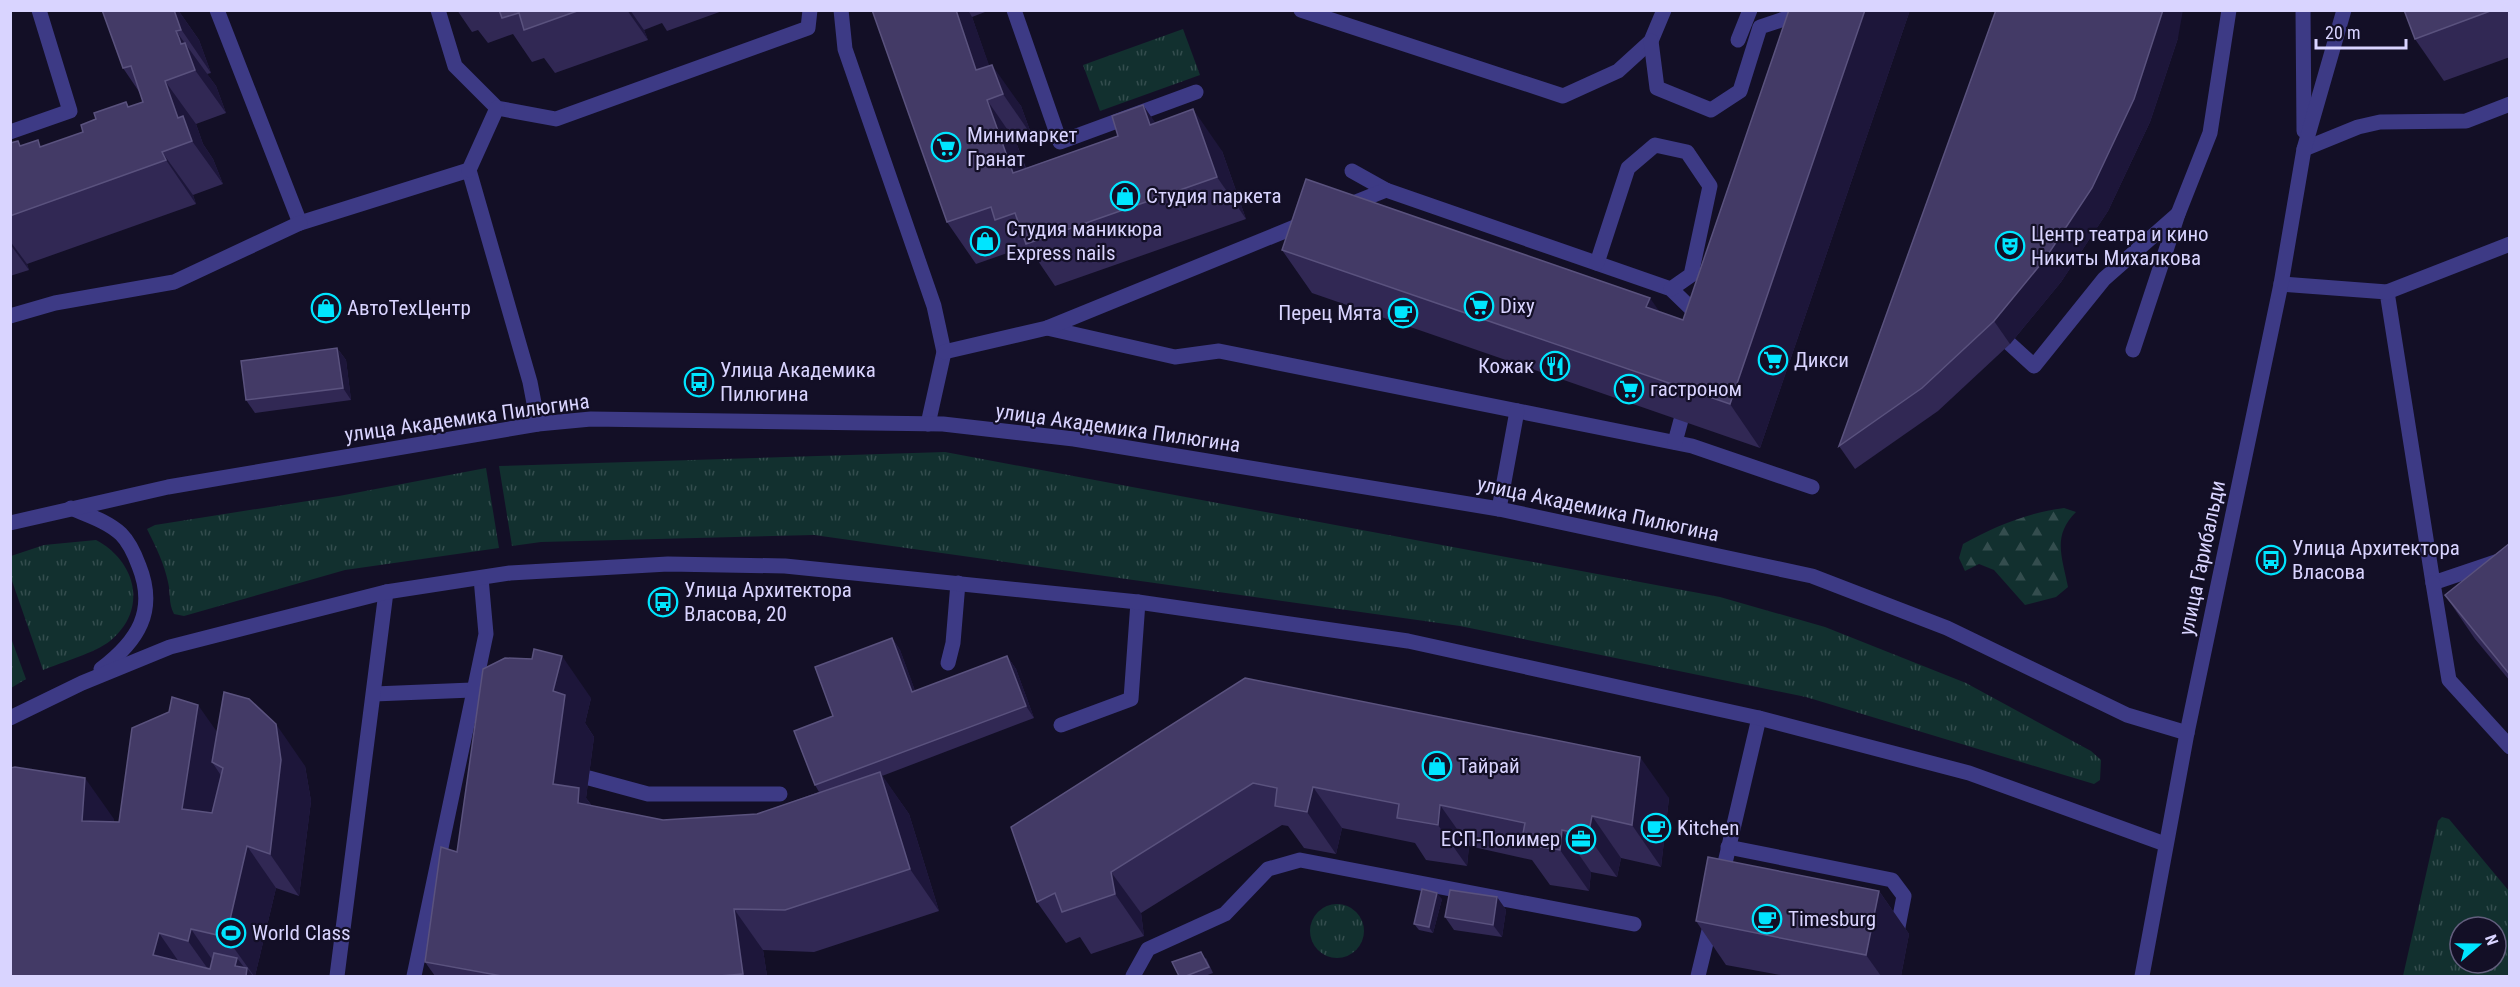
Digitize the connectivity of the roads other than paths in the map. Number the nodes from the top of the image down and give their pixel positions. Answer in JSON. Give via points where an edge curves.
{"nodes":[{"id":1,"x":39,"y":10,"type":"edge"},
{"id":2,"x":218,"y":10,"type":"edge"},
{"id":3,"x":438,"y":10,"type":"edge"},
{"id":4,"x":810,"y":10,"type":"edge"},
{"id":5,"x":841,"y":10,"type":"edge"},
{"id":6,"x":1014,"y":10,"type":"edge"},
{"id":7,"x":1301,"y":10,"type":"edge"},
{"id":8,"x":1664,"y":10,"type":"edge"},
{"id":9,"x":1750,"y":10,"type":"edge"},
{"id":10,"x":1790,"y":10,"type":"edge"},
{"id":11,"x":2229,"y":10,"type":"edge"},
{"id":12,"x":2303,"y":10,"type":"edge"},
{"id":13,"x":2344,"y":10,"type":"edge"},
{"id":14,"x":1738,"y":40,"type":"dead end"},
{"id":15,"x":1651,"y":41,"type":"junction"},
{"id":16,"x":1196,"y":92,"type":"dead end"},
{"id":17,"x":2510,"y":104,"type":"edge"},
{"id":18,"x":497,"y":108,"type":"junction"},
{"id":19,"x":10,"y":132,"type":"edge"},
{"id":20,"x":2304,"y":149,"type":"junction"},
{"id":21,"x":469,"y":170,"type":"junction"},
{"id":22,"x":1352,"y":171,"type":"dead end"},
{"id":23,"x":1386,"y":190,"type":"junction"},
{"id":24,"x":2178,"y":214,"type":"junction"},
{"id":25,"x":300,"y":223,"type":"junction"},
{"id":26,"x":2510,"y":244,"type":"edge"},
{"id":27,"x":1597,"y":263,"type":"junction"},
{"id":28,"x":2281,"y":284,"type":"junction"},
{"id":29,"x":1671,"y":288,"type":"junction"},
{"id":30,"x":2387,"y":292,"type":"junction"},
{"id":31,"x":10,"y":316,"type":"edge"},
{"id":32,"x":1047,"y":328,"type":"junction"},
{"id":33,"x":1702,"y":334,"type":"edge"},
{"id":34,"x":2010,"y":344,"type":"dead end"},
{"id":35,"x":2133,"y":350,"type":"dead end"},
{"id":36,"x":944,"y":352,"type":"junction"},
{"id":37,"x":1517,"y":411,"type":"junction"},
{"id":38,"x":1681,"y":420,"type":"edge"},
{"id":39,"x":538,"y":424,"type":"junction"},
{"id":40,"x":928,"y":424,"type":"junction"},
{"id":41,"x":1675,"y":442,"type":"junction"},
{"id":42,"x":1812,"y":488,"type":"dead end"},
{"id":43,"x":71,"y":508,"type":"junction"},
{"id":44,"x":1499,"y":509,"type":"junction"},
{"id":45,"x":10,"y":523,"type":"edge"},
{"id":46,"x":2510,"y":557,"type":"edge"},
{"id":47,"x":481,"y":578,"type":"junction"},
{"id":48,"x":2433,"y":583,"type":"junction"},
{"id":49,"x":958,"y":584,"type":"junction"},
{"id":50,"x":386,"y":592,"type":"junction"},
{"id":51,"x":1138,"y":602,"type":"junction"},
{"id":52,"x":948,"y":663,"type":"dead end"},
{"id":53,"x":82,"y":683,"type":"junction"},
{"id":54,"x":472,"y":690,"type":"junction"},
{"id":55,"x":374,"y":694,"type":"junction"},
{"id":56,"x":10,"y":718,"type":"edge"},
{"id":57,"x":1759,"y":718,"type":"junction"},
{"id":58,"x":1061,"y":725,"type":"dead end"},
{"id":59,"x":2187,"y":733,"type":"junction"},
{"id":60,"x":2510,"y":747,"type":"edge"},
{"id":61,"x":589,"y":778,"type":"dead end"},
{"id":62,"x":780,"y":794,"type":"dead end"},
{"id":63,"x":2165,"y":844,"type":"junction"},
{"id":64,"x":1728,"y":847,"type":"junction"},
{"id":65,"x":1634,"y":924,"type":"dead end"},
{"id":66,"x":1897,"y":932,"type":"dead end"},
{"id":67,"x":337,"y":976,"type":"edge"},
{"id":68,"x":414,"y":976,"type":"edge"},
{"id":69,"x":1133,"y":976,"type":"edge"},
{"id":70,"x":1698,"y":976,"type":"edge"},
{"id":71,"x":2142,"y":976,"type":"edge"}],
"edges":[{"from":1,"to":19,"type":"street","via":[[70,111]]},
{"from":2,"to":25,"type":"street"},
{"from":3,"to":18,"type":"street","via":[[455,66]]},
{"from":4,"to":18,"type":"street","via":[[808,28],[556,118]]},
{"from":5,"to":36,"type":"street","via":[[845,49],[934,306]]},
{"from":6,"to":16,"type":"street","via":[[1060,142]]},
{"from":7,"to":15,"type":"street","via":[[1563,96],[1618,71]]},
{"from":8,"to":15,"type":"street"},
{"from":9,"to":14,"type":"street"},
{"from":10,"to":15,"type":"street","via":[[1787,18],[1760,27],[1740,91],[1711,110],[1657,88]]},
{"from":11,"to":24,"type":"street","via":[[2210,132]]},
{"from":12,"to":20,"type":"street","name":"улица Гарибальди"},
{"from":13,"to":20,"type":"street","name":"улица Гарибальди"},
{"from":17,"to":20,"type":"street","via":[[2466,121],[2380,122]]},
{"from":18,"to":21,"type":"street"},
{"from":20,"to":28,"type":"street","name":"улица Гарибальди"},
{"from":21,"to":25,"type":"street"},
{"from":21,"to":39,"type":"street","via":[[530,382]]},
{"from":22,"to":23,"type":"street"},
{"from":23,"to":27,"type":"street"},
{"from":23,"to":32,"type":"street"},
{"from":24,"to":34,"type":"street","via":[[2104,279],[2034,366]]},
{"from":24,"to":35,"type":"street"},
{"from":25,"to":31,"type":"street","via":[[174,282],[55,303]]},
{"from":26,"to":30,"type":"street"},
{"from":27,"to":29,"type":"street"},
{"from":27,"to":29,"type":"street","via":[[1628,168],[1655,145],[1687,152],[1710,186],[1691,275]]},
{"from":28,"to":30,"type":"street"},
{"from":28,"to":59,"type":"street","name":"улица Гарибальди"},
{"from":29,"to":33,"type":"street","via":[[1705,323]]},
{"from":30,"to":48,"type":"street"},
{"from":32,"to":36,"type":"street"},
{"from":32,"to":37,"type":"street","via":[[1175,357],[1218,351]]},
{"from":36,"to":40,"type":"street"},
{"from":37,"to":41,"type":"street"},
{"from":37,"to":44,"type":"street"},
{"from":38,"to":41,"type":"street"},
{"from":39,"to":40,"type":"street","name":"улица Академика Пилюгина","via":[[591,419]]},
{"from":39,"to":43,"type":"street","name":"улица Академика Пилюгина","via":[[180,485]]},
{"from":40,"to":44,"type":"street","name":"улица Академика Пилюгина","via":[[1074,439]]},
{"from":41,"to":42,"type":"street"},
{"from":43,"to":45,"type":"street","name":"улица Академика Пилюгина"},
{"from":43,"to":53,"type":"street","via":[[120,534],[135,553],[147,586],[146,610],[138,631],[119,656]]},
{"from":44,"to":59,"type":"street","name":"улица Академика Пилюгина","via":[[1812,576],[1947,628],[2127,715]]},
{"from":46,"to":48,"type":"street"},
{"from":47,"to":49,"type":"street","via":[[668,564],[750,565]]},
{"from":47,"to":50,"type":"street"},
{"from":47,"to":54,"type":"street","via":[[486,634]]},
{"from":48,"to":60,"type":"street","via":[[2449,680]]},
{"from":49,"to":51,"type":"street"},
{"from":49,"to":52,"type":"street"},
{"from":50,"to":53,"type":"street","via":[[170,647]]},
{"from":50,"to":55,"type":"street"},
{"from":51,"to":57,"type":"street","via":[[1408,641]]},
{"from":51,"to":58,"type":"street","via":[[1131,699]]},
{"from":53,"to":56,"type":"street"},
{"from":54,"to":55,"type":"street"},
{"from":54,"to":68,"type":"street","via":[[465,759]]},
{"from":55,"to":67,"type":"street"},
{"from":57,"to":63,"type":"street","via":[[1969,773]]},
{"from":57,"to":64,"type":"street"},
{"from":59,"to":63,"type":"street","name":"улица Гарибальди"},
{"from":61,"to":62,"type":"street","via":[[648,794]]},
{"from":63,"to":71,"type":"street","name":"улица Гарибальди"},
{"from":64,"to":66,"type":"street","via":[[1892,880],[1904,896]]},
{"from":64,"to":70,"type":"street"},
{"from":65,"to":69,"type":"street","via":[[1300,860],[1268,869],[1225,914],[1148,950]]}]}
